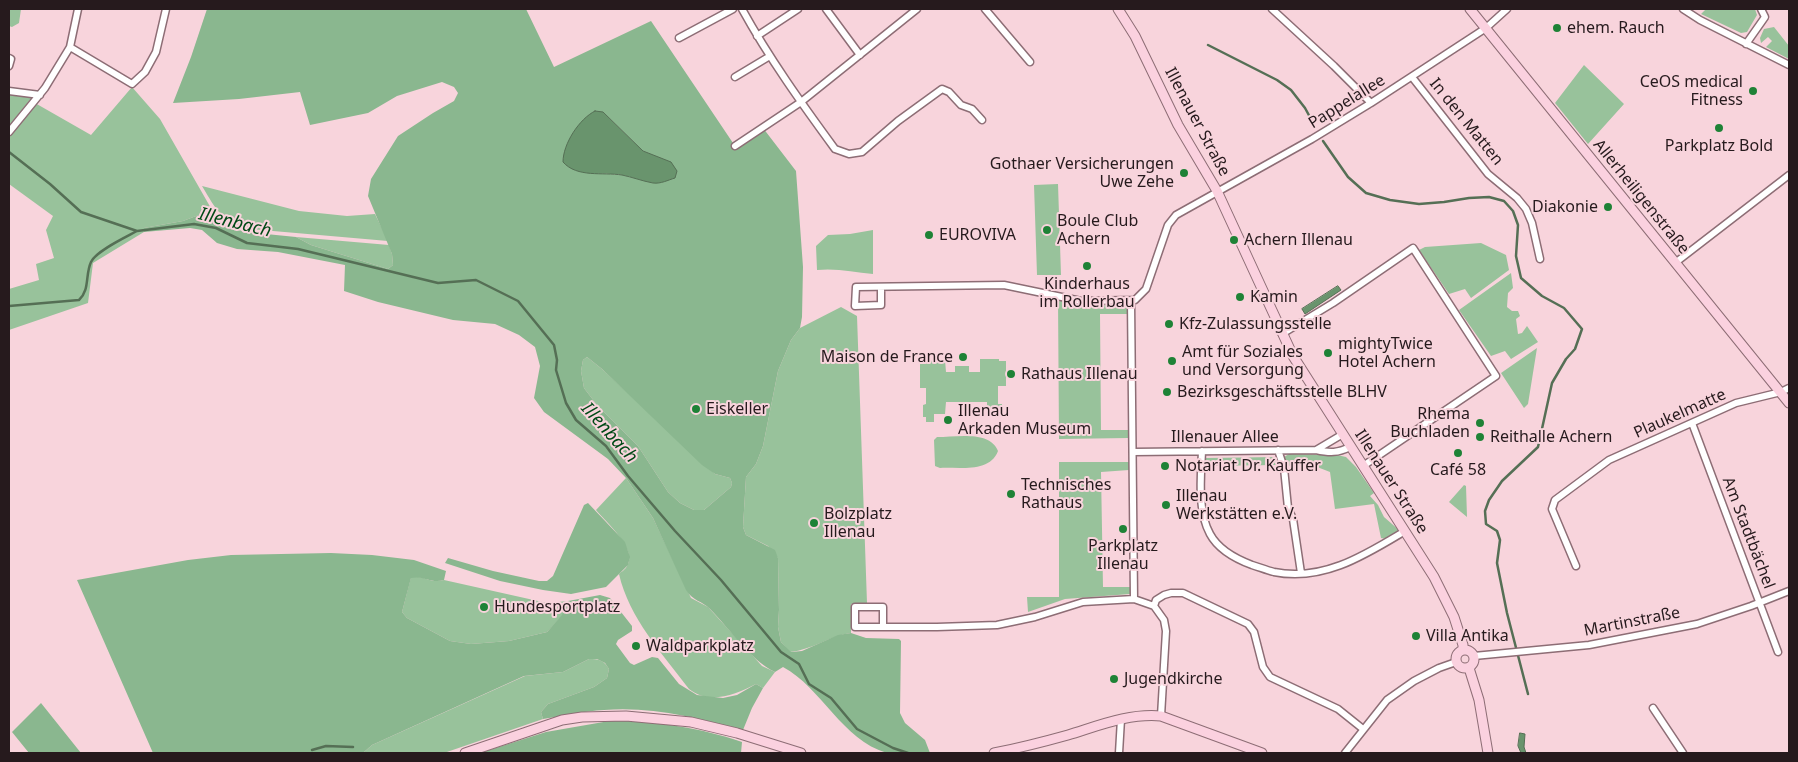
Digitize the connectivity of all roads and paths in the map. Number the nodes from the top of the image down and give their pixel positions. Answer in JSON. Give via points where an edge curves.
{"nodes":[{"id":1,"x":78,"y":9,"type":"edge"},
{"id":2,"x":166,"y":9,"type":"edge"},
{"id":3,"x":733,"y":9,"type":"edge"},
{"id":4,"x":742,"y":9,"type":"edge"},
{"id":5,"x":798,"y":9,"type":"edge"},
{"id":6,"x":826,"y":9,"type":"edge"},
{"id":7,"x":917,"y":9,"type":"edge"},
{"id":8,"x":985,"y":9,"type":"edge"},
{"id":9,"x":1118,"y":9,"type":"edge"},
{"id":10,"x":1272,"y":9,"type":"edge"},
{"id":11,"x":1470,"y":9,"type":"edge"},
{"id":12,"x":1507,"y":9,"type":"edge"},
{"id":13,"x":1683,"y":9,"type":"edge"},
{"id":14,"x":1761,"y":9,"type":"edge"},
{"id":15,"x":1486,"y":28,"type":"junction"},
{"id":16,"x":757,"y":36,"type":"junction"},
{"id":17,"x":679,"y":38,"type":"dead end"},
{"id":18,"x":1746,"y":44,"type":"junction"},
{"id":19,"x":70,"y":47,"type":"junction"},
{"id":20,"x":860,"y":55,"type":"junction"},
{"id":21,"x":770,"y":56,"type":"junction"},
{"id":22,"x":9,"y":58,"type":"edge"},
{"id":23,"x":1030,"y":62,"type":"dead end"},
{"id":24,"x":1789,"y":65,"type":"edge"},
{"id":25,"x":9,"y":66,"type":"edge"},
{"id":26,"x":735,"y":77,"type":"dead end"},
{"id":27,"x":1412,"y":77,"type":"junction"},
{"id":28,"x":9,"y":91,"type":"edge"},
{"id":29,"x":40,"y":95,"type":"junction"},
{"id":30,"x":801,"y":102,"type":"junction"},
{"id":31,"x":1371,"y":103,"type":"junction"},
{"id":32,"x":982,"y":120,"type":"dead end"},
{"id":33,"x":9,"y":132,"type":"edge"},
{"id":34,"x":735,"y":146,"type":"dead end"},
{"id":35,"x":1789,"y":175,"type":"edge"},
{"id":36,"x":1217,"y":191,"type":"junction"},
{"id":37,"x":1540,"y":259,"type":"dead end"},
{"id":38,"x":1675,"y":263,"type":"junction"},
{"id":39,"x":881,"y":286,"type":"junction"},
{"id":40,"x":1131,"y":301,"type":"junction"},
{"id":41,"x":1282,"y":334,"type":"junction"},
{"id":42,"x":1785,"y":390,"type":"edge"},
{"id":43,"x":1789,"y":403,"type":"edge"},
{"id":44,"x":1692,"y":423,"type":"junction"},
{"id":45,"x":1343,"y":434,"type":"junction"},
{"id":46,"x":1350,"y":447,"type":"junction"},
{"id":47,"x":1278,"y":450,"type":"junction"},
{"id":48,"x":1316,"y":450,"type":"junction"},
{"id":49,"x":1202,"y":451,"type":"junction"},
{"id":50,"x":1133,"y":452,"type":"junction"},
{"id":51,"x":1363,"y":466,"type":"junction"},
{"id":52,"x":1405,"y":530,"type":"junction"},
{"id":53,"x":1576,"y":566,"type":"dead end"},
{"id":54,"x":1301,"y":573,"type":"junction"},
{"id":55,"x":1789,"y":591,"type":"edge"},
{"id":56,"x":1134,"y":599,"type":"junction"},
{"id":57,"x":1760,"y":603,"type":"junction"},
{"id":58,"x":1154,"y":606,"type":"junction"},
{"id":59,"x":883,"y":627,"type":"junction"},
{"id":60,"x":1463,"y":650,"type":"junction"},
{"id":61,"x":1778,"y":652,"type":"dead end"},
{"id":62,"x":1474,"y":656,"type":"junction"},
{"id":63,"x":1456,"y":662,"type":"junction"},
{"id":64,"x":1469,"y":668,"type":"junction"},
{"id":65,"x":1653,"y":708,"type":"dead end"},
{"id":66,"x":1161,"y":716,"type":"junction"},
{"id":67,"x":1121,"y":719,"type":"junction"},
{"id":68,"x":1363,"y":729,"type":"junction"},
{"id":69,"x":466,"y":753,"type":"edge"},
{"id":70,"x":801,"y":753,"type":"edge"},
{"id":71,"x":994,"y":753,"type":"edge"},
{"id":72,"x":1119,"y":753,"type":"edge"},
{"id":73,"x":1262,"y":753,"type":"edge"},
{"id":74,"x":1345,"y":753,"type":"edge"},
{"id":75,"x":1488,"y":753,"type":"edge"},
{"id":76,"x":1683,"y":753,"type":"edge"}],
"edges":[{"from":1,"to":19,"type":"street"},
{"from":2,"to":19,"type":"street","via":[[156,52],[145,72],[132,84]]},
{"from":3,"to":17,"type":"street"},
{"from":4,"to":16,"type":"street"},
{"from":5,"to":16,"type":"street"},
{"from":6,"to":20,"type":"street"},
{"from":7,"to":20,"type":"street"},
{"from":8,"to":23,"type":"street"},
{"from":9,"to":36,"type":"main road","name":"Illenauer Straße","via":[[1135,36],[1178,125]]},
{"from":10,"to":31,"type":"street"},
{"from":11,"to":15,"type":"main road","name":"Allerheiligenstraße"},
{"from":12,"to":15,"type":"street","name":"Pappelallee"},
{"from":13,"to":18,"type":"street"},
{"from":14,"to":18,"type":"street","via":[[1765,17]]},
{"from":15,"to":27,"type":"street","name":"Pappelallee"},
{"from":15,"to":38,"type":"main road","name":"Allerheiligenstraße"},
{"from":16,"to":21,"type":"street"},
{"from":18,"to":24,"type":"street"},
{"from":19,"to":29,"type":"street"},
{"from":20,"to":30,"type":"street"},
{"from":21,"to":26,"type":"street"},
{"from":21,"to":30,"type":"street"},
{"from":22,"to":25,"type":"street"},
{"from":27,"to":31,"type":"street","name":"Pappelallee"},
{"from":27,"to":37,"type":"street","name":"In den Matten","via":[[1488,174],[1526,209]]},
{"from":28,"to":29,"type":"street"},
{"from":29,"to":33,"type":"street"},
{"from":30,"to":32,"type":"street","via":[[835,149],[849,154],[862,152],[942,89],[961,105],[972,109]]},
{"from":30,"to":34,"type":"street"},
{"from":31,"to":36,"type":"street","name":"Pappelallee","via":[[1312,140]]},
{"from":35,"to":38,"type":"street"},
{"from":36,"to":40,"type":"street","name":"Pappelallee","via":[[1176,214],[1168,225],[1146,289]]},
{"from":36,"to":41,"type":"main road","name":"Illenauer Straße"},
{"from":38,"to":42,"type":"main road","name":"Allerheiligenstraße"},
{"from":39,"to":39,"type":"street","via":[[856,287],[855,306],[881,305]]},
{"from":39,"to":40,"type":"street","via":[[1004,285],[1081,301]]},
{"from":40,"to":50,"type":"street"},
{"from":41,"to":45,"type":"main road","name":"Illenauer Straße"},
{"from":41,"to":51,"type":"street","via":[[1413,248],[1496,376]]},
{"from":42,"to":43,"type":"main road","name":"Allerheiligenstraße"},
{"from":42,"to":44,"type":"street","name":"Plaukelmatte","via":[[1736,403]]},
{"from":44,"to":53,"type":"street","name":"Plaukelmatte","via":[[1609,460],[1555,500],[1552,509]]},
{"from":44,"to":57,"type":"street","name":"Am Stadtbächel"},
{"from":45,"to":46,"type":"main road","name":"Illenauer Straße"},
{"from":45,"to":48,"type":"street"},
{"from":46,"to":48,"type":"street","name":"Illenauer Allee","via":[[1340,452]]},
{"from":46,"to":51,"type":"main road","name":"Illenauer Straße"},
{"from":47,"to":48,"type":"street","name":"Illenauer Allee"},
{"from":47,"to":49,"type":"street","name":"Illenauer Allee"},
{"from":47,"to":54,"type":"street","via":[[1284,468]]},
{"from":49,"to":50,"type":"street","name":"Illenauer Allee"},
{"from":49,"to":54,"type":"street","via":[[1201,492],[1210,534],[1240,561],[1273,572]]},
{"from":50,"to":56,"type":"street"},
{"from":51,"to":52,"type":"main road","name":"Illenauer Straße"},
{"from":52,"to":54,"type":"street","via":[[1336,568]]},
{"from":52,"to":60,"type":"main road","name":"Illenauer Straße","via":[[1445,597]]},
{"from":55,"to":57,"type":"street","name":"Martinstraße"},
{"from":56,"to":58,"type":"street"},
{"from":56,"to":59,"type":"street","via":[[1083,602],[1035,617],[997,624]]},
{"from":57,"to":61,"type":"street","name":"Am Stadtbächel"},
{"from":57,"to":62,"type":"street","name":"Martinstraße","via":[[1704,622],[1627,639]]},
{"from":58,"to":66,"type":"street","via":[[1164,620],[1166,632]]},
{"from":58,"to":68,"type":"street","via":[[1156,600],[1164,595],[1183,593],[1248,624],[1270,677],[1338,708]]},
{"from":59,"to":59,"type":"street","via":[[855,627],[855,607],[883,607]]},
{"from":60,"to":62,"type":"main road"},
{"from":60,"to":63,"type":"main road","via":[[1456,656]]},
{"from":62,"to":64,"type":"main road","via":[[1474,663]]},
{"from":63,"to":64,"type":"main road","via":[[1461,668]]},
{"from":63,"to":68,"type":"street","via":[[1402,688],[1387,700]]},
{"from":64,"to":75,"type":"main road","via":[[1479,700]]},
{"from":65,"to":76,"type":"street"},
{"from":66,"to":67,"type":"main road"},
{"from":66,"to":73,"type":"main road"},
{"from":67,"to":71,"type":"main road","via":[[1030,746]]},
{"from":67,"to":72,"type":"street"},
{"from":68,"to":74,"type":"street"},
{"from":69,"to":70,"type":"main road","via":[[562,720],[626,716],[691,722]]}]}
